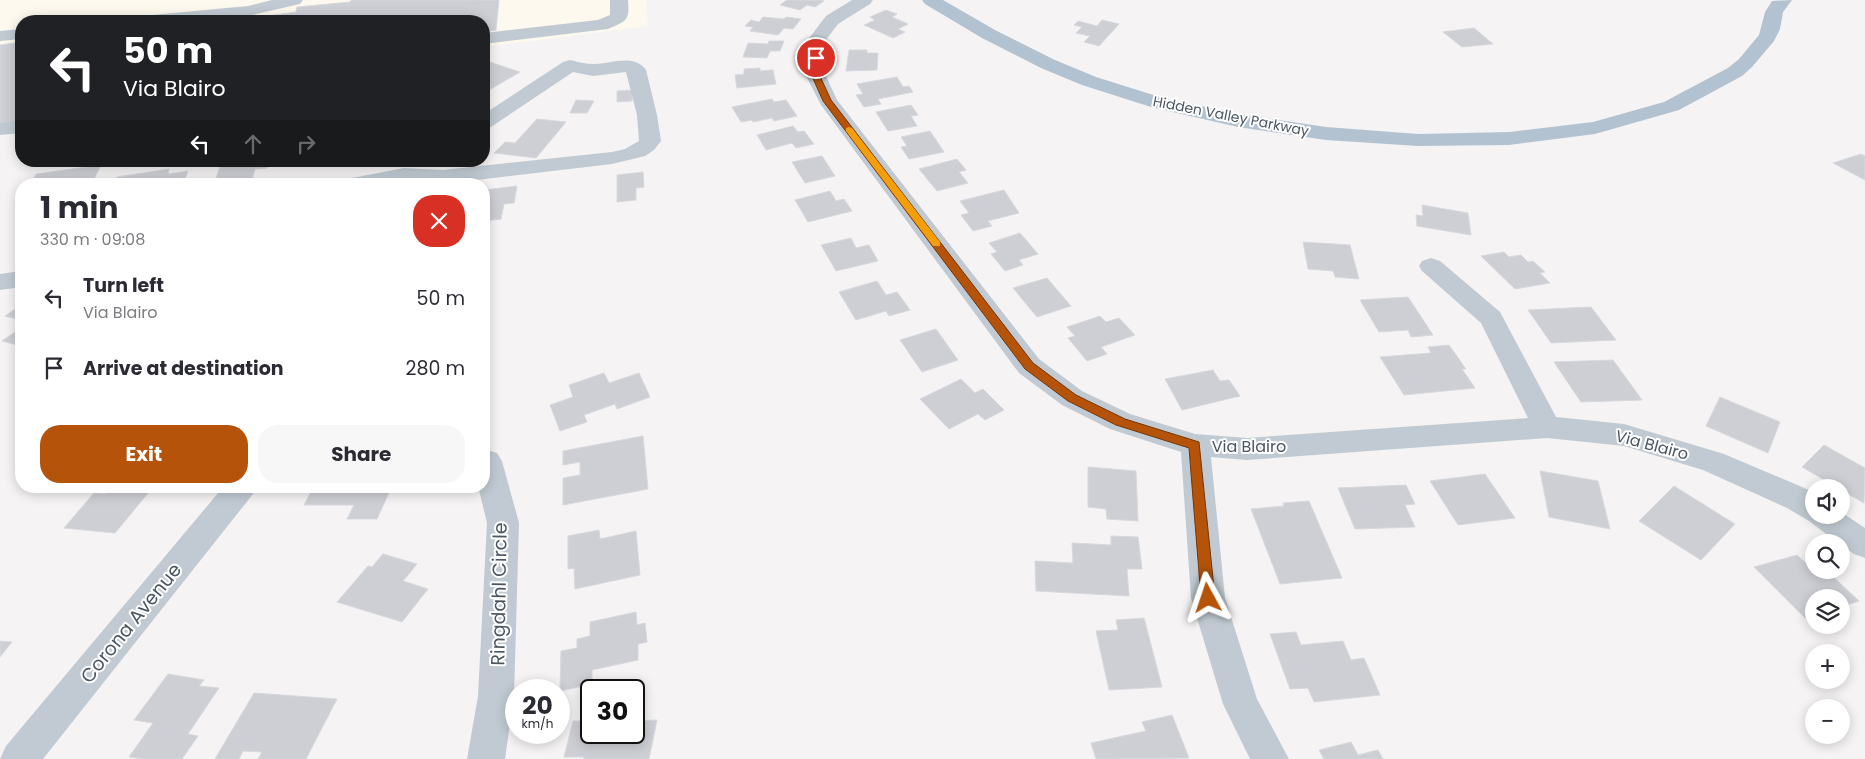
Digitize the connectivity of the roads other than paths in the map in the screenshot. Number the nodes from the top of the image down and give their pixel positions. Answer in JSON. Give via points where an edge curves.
{"nodes":[{"id":1,"x":294,"y":0,"type":"edge"},
{"id":2,"x":619,"y":0,"type":"edge"},
{"id":3,"x":864,"y":0,"type":"edge"},
{"id":4,"x":931,"y":0,"type":"edge"},
{"id":5,"x":1772,"y":3,"type":"edge"},
{"id":6,"x":205,"y":15,"type":"edge"},
{"id":7,"x":15,"y":35,"type":"edge"},
{"id":8,"x":0,"y":36,"type":"edge"},
{"id":9,"x":490,"y":38,"type":"edge"},
{"id":10,"x":490,"y":119,"type":"edge"},
{"id":11,"x":15,"y":128,"type":"edge"},
{"id":12,"x":0,"y":129,"type":"edge"},
{"id":13,"x":418,"y":167,"type":"edge"},
{"id":14,"x":403,"y":178,"type":"edge"},
{"id":15,"x":422,"y":178,"type":"edge"},
{"id":16,"x":1431,"y":266,"type":"dead end"},
{"id":17,"x":15,"y":279,"type":"edge"},
{"id":18,"x":0,"y":282,"type":"edge"},
{"id":19,"x":1547,"y":427,"type":"junction"},
{"id":20,"x":1194,"y":445,"type":"junction"},
{"id":21,"x":490,"y":473,"type":"edge"},
{"id":22,"x":236,"y":493,"type":"edge"},
{"id":23,"x":1805,"y":504,"type":"edge"},
{"id":24,"x":1835,"y":524,"type":"edge"},
{"id":25,"x":1865,"y":545,"type":"edge"},
{"id":26,"x":19,"y":759,"type":"edge"},
{"id":27,"x":486,"y":759,"type":"edge"},
{"id":28,"x":1270,"y":759,"type":"edge"}],
"edges":[{"from":1,"to":6,"type":"street","via":[[248,11]]},
{"from":2,"to":9,"type":"street","via":[[618,18],[602,24]]},
{"from":3,"to":20,"type":"street","name":"Via Blairo","via":[[832,20],[816,41],[815,74],[828,101],[1029,366],[1072,398],[1120,422]]},
{"from":4,"to":5,"type":"main road","name":"Hidden Valley Parkway","via":[[1040,62],[1146,100],[1312,132],[1448,140],[1510,138],[1613,124],[1702,94],[1737,70],[1758,50],[1771,29]]},
{"from":7,"to":8,"type":"street"},
{"from":10,"to":15,"type":"street","via":[[570,66],[593,70],[630,66],[636,70],[650,142],[632,154],[612,158]]},
{"from":11,"to":12,"type":"street"},
{"from":13,"to":14,"type":"street"},
{"from":16,"to":19,"type":"street","via":[[1491,318]]},
{"from":17,"to":18,"type":"street"},
{"from":19,"to":20,"type":"street","name":"Via Blairo","via":[[1247,449]]},
{"from":19,"to":23,"type":"street","name":"Via Blairo","via":[[1624,435],[1713,462]]},
{"from":20,"to":28,"type":"street","via":[[1208,598],[1241,704]]},
{"from":21,"to":27,"type":"street","name":"Ringdahl Circle","via":[[503,523],[496,696]]},
{"from":22,"to":26,"type":"street","name":"Corona Avenue"},
{"from":24,"to":25,"type":"street"}]}
